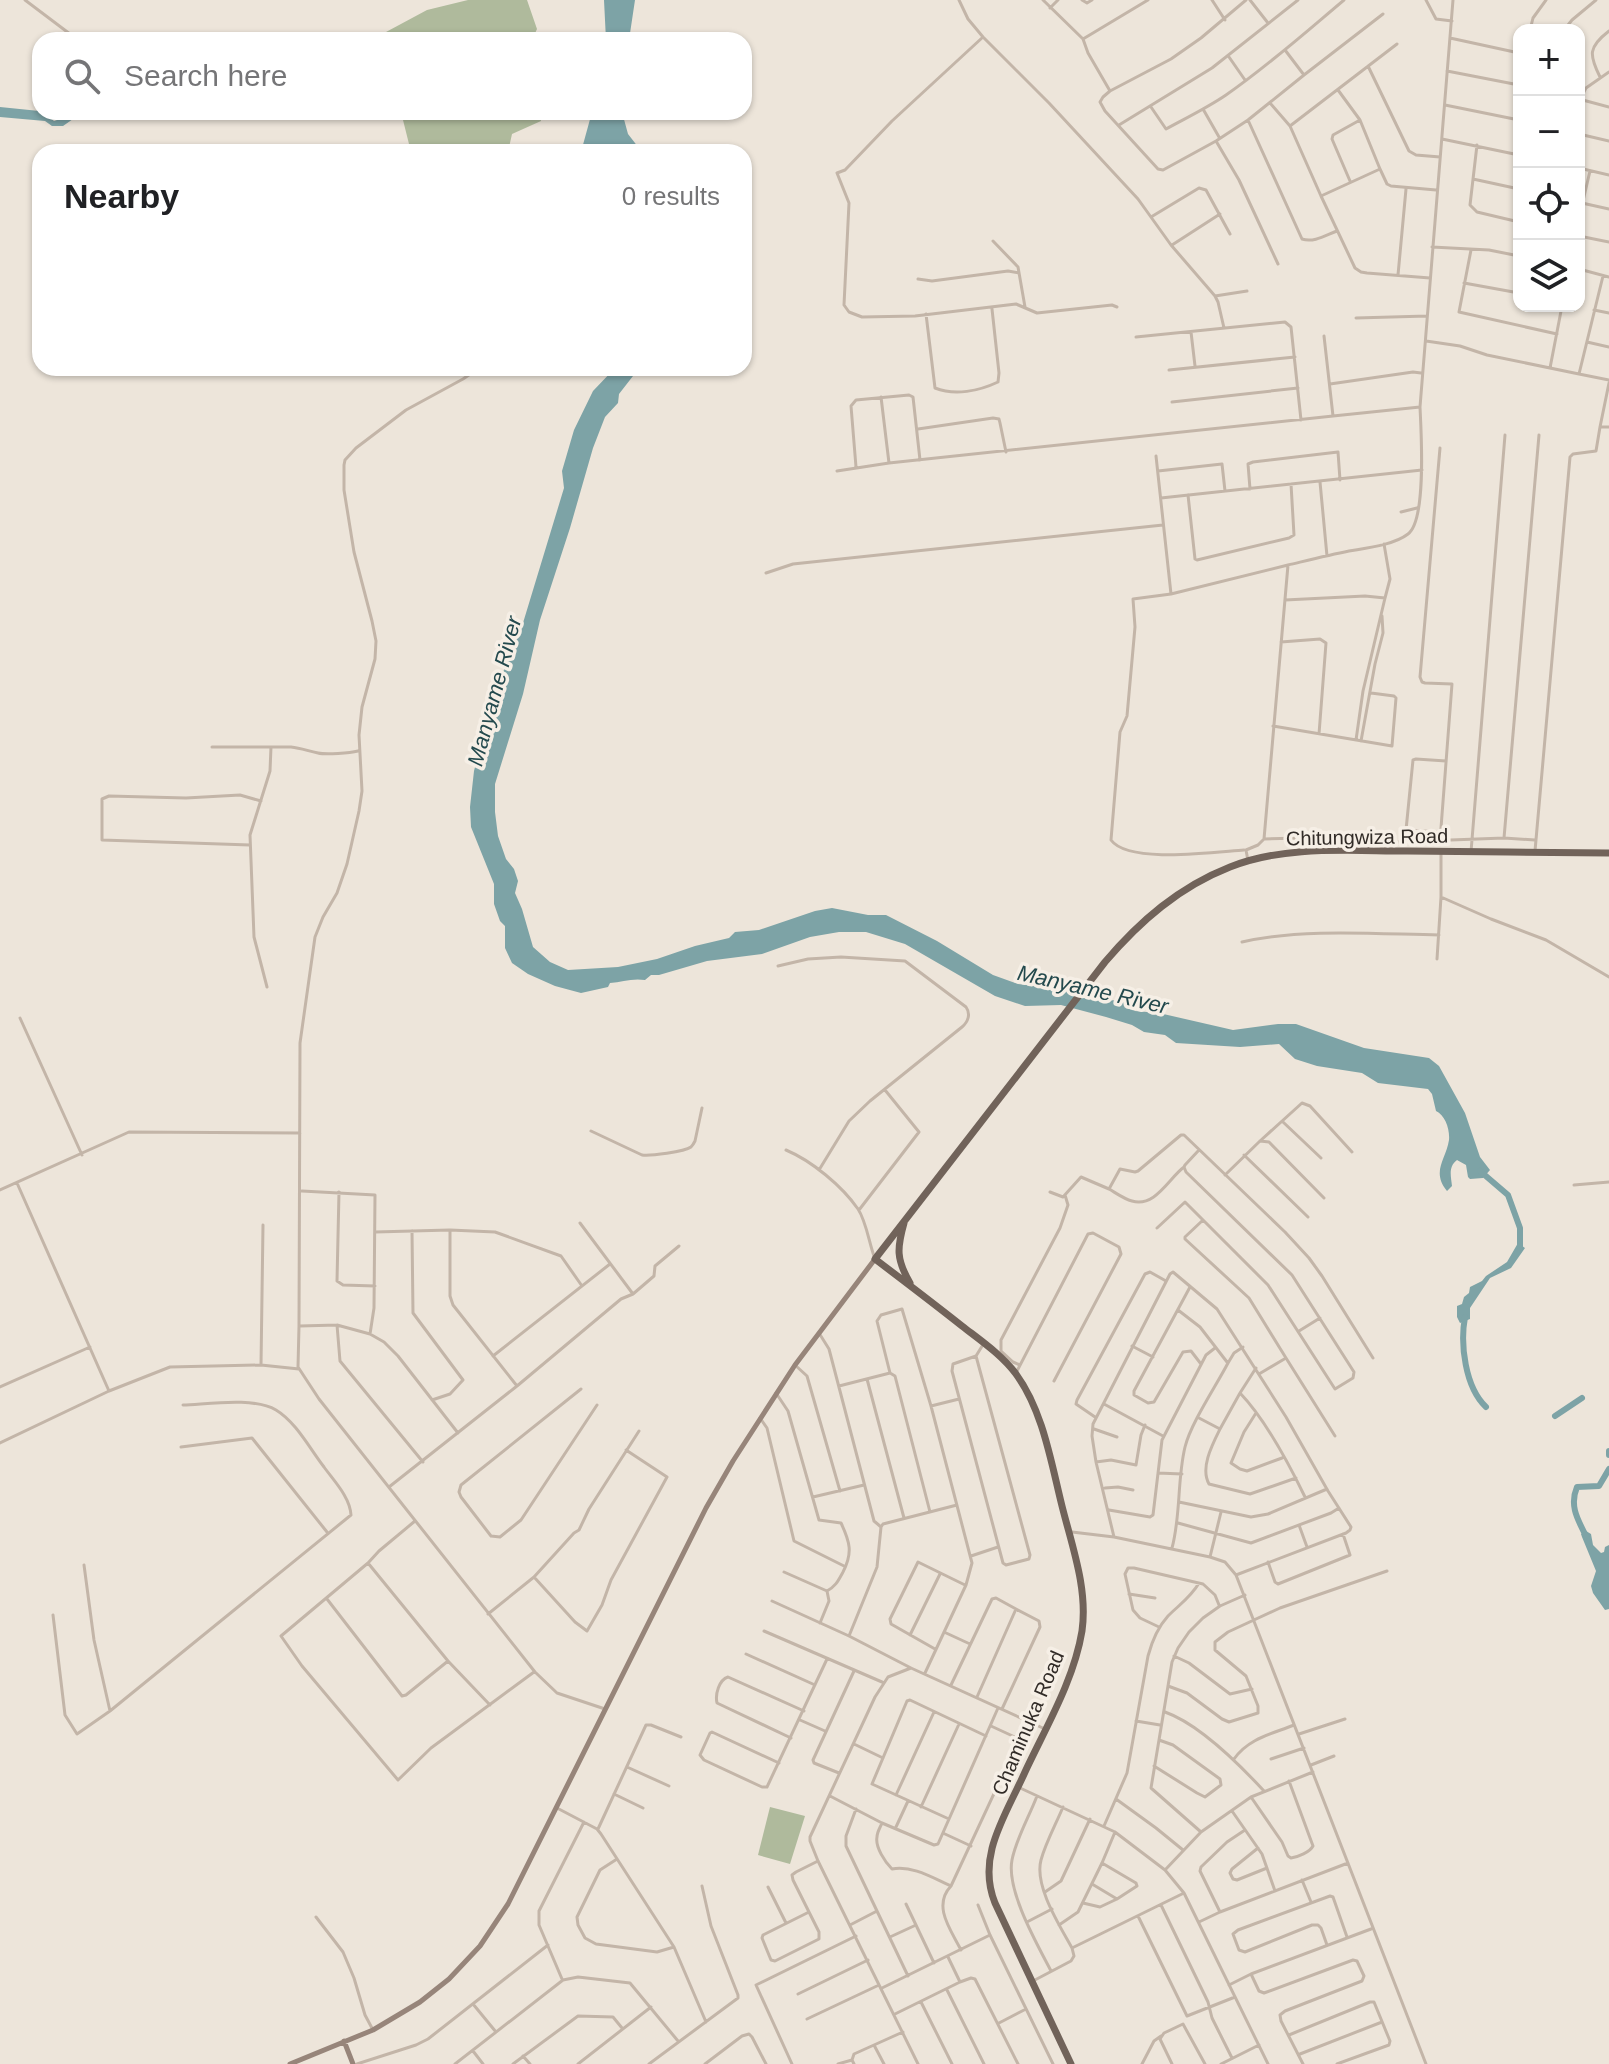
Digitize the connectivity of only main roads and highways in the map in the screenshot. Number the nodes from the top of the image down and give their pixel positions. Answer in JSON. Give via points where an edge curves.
{"nodes":[{"id":1,"x":1609,"y":853,"type":"edge"},
{"id":2,"x":906,"y":1218,"type":"junction"},
{"id":3,"x":875,"y":1259,"type":"junction"},
{"id":4,"x":914,"y":1288,"type":"junction"},
{"id":5,"x":344,"y":2041,"type":"junction"},
{"id":6,"x":290,"y":2064,"type":"edge"},
{"id":7,"x":355,"y":2064,"type":"edge"},
{"id":8,"x":1071,"y":2064,"type":"edge"}],
"edges":[{"from":1,"to":2,"type":"main road","name":"Chitungwiza Road","via":[[1286,853],[1248,861],[1193,884],[1121,943]]},
{"from":2,"to":3,"type":"main road","name":"Chitungwiza Road"},
{"from":2,"to":4,"type":"main road","via":[[899,1258]]},
{"from":3,"to":4,"type":"main road","name":"Chaminuka Road"},
{"from":3,"to":5,"type":"main road","via":[[795,1365],[706,1508],[508,1904],[480,1946],[420,2002]]},
{"from":4,"to":8,"type":"main road","name":"Chaminuka Road","via":[[1018,1370],[1035,1409],[1082,1590],[1078,1646],[991,1849],[988,1877],[995,1903]]},
{"from":5,"to":6,"type":"main road"},
{"from":5,"to":7,"type":"main road"}]}
